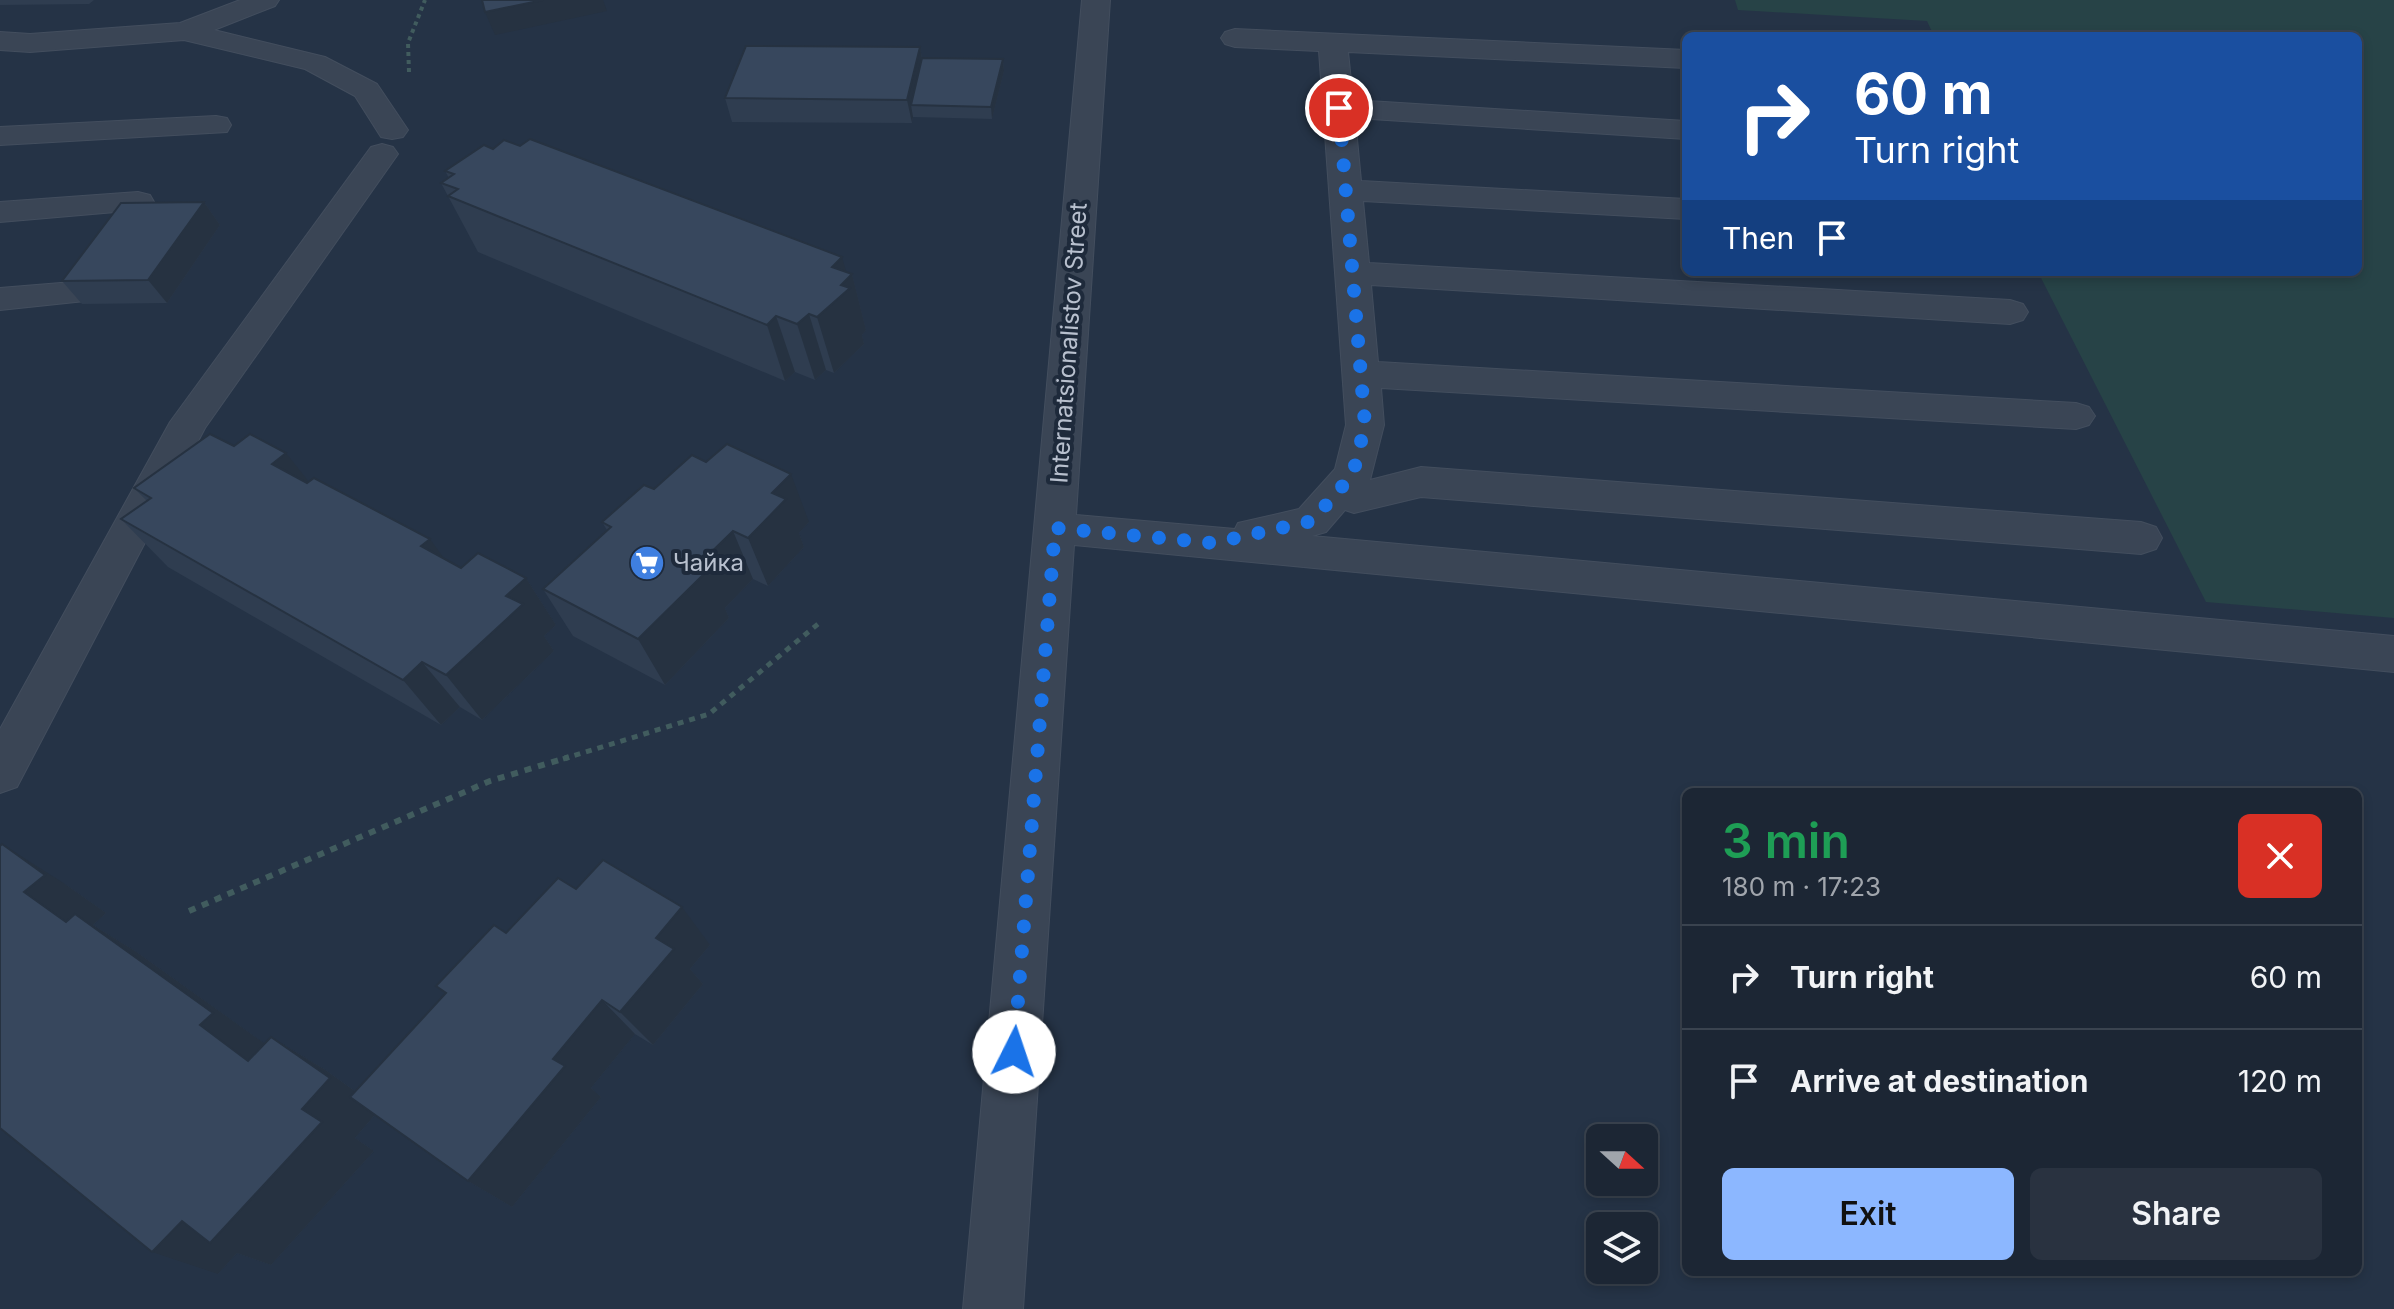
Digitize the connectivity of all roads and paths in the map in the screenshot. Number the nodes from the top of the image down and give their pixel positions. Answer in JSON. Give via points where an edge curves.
{"nodes":[{"id":1,"x":265,"y":0,"type":"edge"},
{"id":2,"x":1096,"y":0,"type":"edge"},
{"id":3,"x":184,"y":31,"type":"junction"},
{"id":4,"x":1235,"y":38,"type":"dead end"},
{"id":5,"x":0,"y":41,"type":"edge"},
{"id":6,"x":1333,"y":43,"type":"junction"},
{"id":7,"x":1682,"y":59,"type":"edge"},
{"id":8,"x":1339,"y":108,"type":"junction"},
{"id":9,"x":216,"y":125,"type":"dead end"},
{"id":10,"x":1682,"y":130,"type":"edge"},
{"id":11,"x":0,"y":136,"type":"edge"},
{"id":12,"x":1346,"y":190,"type":"junction"},
{"id":13,"x":138,"y":202,"type":"edge"},
{"id":14,"x":1682,"y":209,"type":"edge"},
{"id":15,"x":0,"y":212,"type":"edge"},
{"id":16,"x":1353,"y":273,"type":"junction"},
{"id":17,"x":73,"y":293,"type":"edge"},
{"id":18,"x":0,"y":299,"type":"edge"},
{"id":19,"x":2010,"y":312,"type":"dead end"},
{"id":20,"x":1361,"y":374,"type":"junction"},
{"id":21,"x":2076,"y":416,"type":"dead end"},
{"id":22,"x":1337,"y":492,"type":"junction"},
{"id":23,"x":1055,"y":528,"type":"junction"},
{"id":24,"x":2141,"y":538,"type":"dead end"},
{"id":25,"x":1213,"y":543,"type":"junction"},
{"id":26,"x":818,"y":624,"type":"dead end"},
{"id":27,"x":2394,"y":654,"type":"edge"},
{"id":28,"x":0,"y":773,"type":"edge"},
{"id":29,"x":189,"y":911,"type":"dead end"},
{"id":30,"x":993,"y":1309,"type":"edge"}],
"edges":[{"from":1,"to":3,"type":"street"},
{"from":2,"to":23,"type":"street","name":"Internatsionalistov Street"},
{"from":3,"to":5,"type":"street"},
{"from":3,"to":28,"type":"street","via":[[315,63],[366,90],[387,142],[189,422]]},
{"from":4,"to":6,"type":"street"},
{"from":6,"to":7,"type":"street"},
{"from":6,"to":8,"type":"street"},
{"from":8,"to":10,"type":"street"},
{"from":8,"to":12,"type":"street"},
{"from":9,"to":11,"type":"street"},
{"from":12,"to":14,"type":"street"},
{"from":12,"to":16,"type":"street"},
{"from":13,"to":15,"type":"street"},
{"from":16,"to":19,"type":"street"},
{"from":16,"to":20,"type":"street"},
{"from":17,"to":18,"type":"street"},
{"from":20,"to":21,"type":"street"},
{"from":20,"to":22,"type":"street","via":[[1365,425],[1353,474]]},
{"from":22,"to":24,"type":"street","via":[[1354,498],[1421,482]]},
{"from":22,"to":25,"type":"street","via":[[1312,521]]},
{"from":23,"to":25,"type":"street"},
{"from":23,"to":30,"type":"street","name":"Internatsionalistov Street"},
{"from":25,"to":27,"type":"street"},
{"from":26,"to":29,"type":"path","via":[[709,714],[490,781]]}]}
